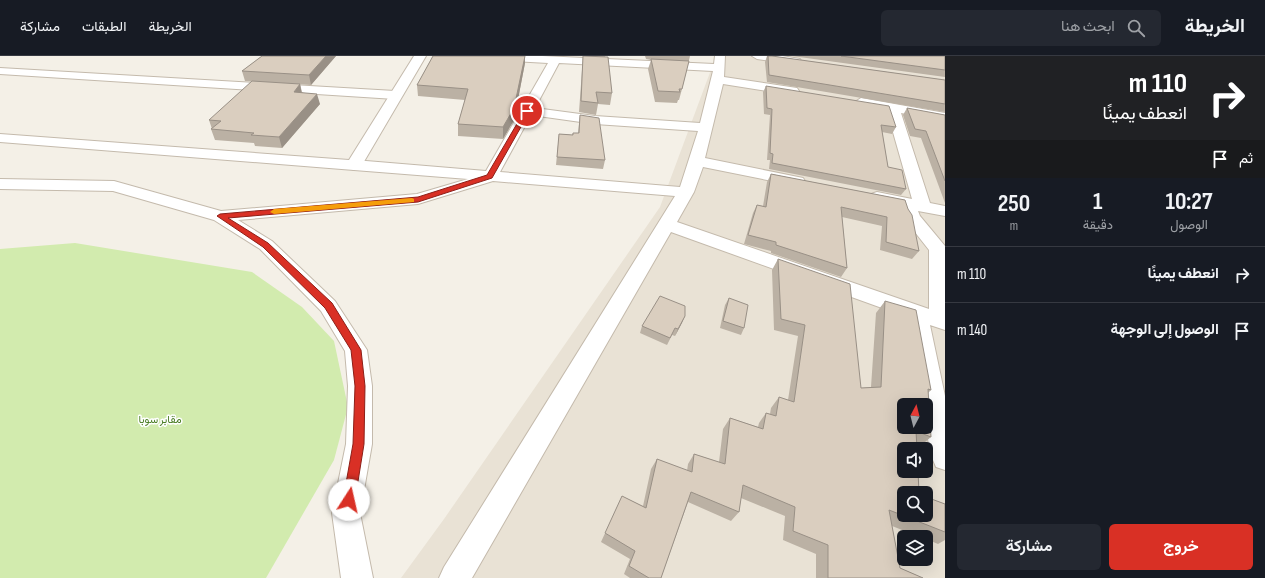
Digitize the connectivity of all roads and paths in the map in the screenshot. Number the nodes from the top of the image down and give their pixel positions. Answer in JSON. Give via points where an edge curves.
{"nodes":[{"id":1,"x":420,"y":56,"type":"edge"},
{"id":2,"x":476,"y":56,"type":"edge"},
{"id":3,"x":630,"y":56,"type":"edge"},
{"id":4,"x":757,"y":56,"type":"edge"},
{"id":5,"x":554,"y":61,"type":"junction"},
{"id":6,"x":809,"y":63,"type":"edge"},
{"id":7,"x":642,"y":65,"type":"junction"},
{"id":8,"x":719,"y":68,"type":"edge"},
{"id":9,"x":0,"y":71,"type":"edge"},
{"id":10,"x":802,"y":92,"type":"edge"},
{"id":11,"x":395,"y":95,"type":"junction"},
{"id":12,"x":848,"y":100,"type":"edge"},
{"id":13,"x":893,"y":108,"type":"junction"},
{"id":14,"x":527,"y":111,"type":"junction"},
{"id":15,"x":945,"y":117,"type":"edge"},
{"id":16,"x":706,"y":127,"type":"junction"},
{"id":17,"x":0,"y":138,"type":"edge"},
{"id":18,"x":697,"y":161,"type":"junction"},
{"id":19,"x":354,"y":165,"type":"junction"},
{"id":20,"x":490,"y":177,"type":"junction"},
{"id":21,"x":0,"y":184,"type":"edge"},
{"id":22,"x":814,"y":184,"type":"edge"},
{"id":23,"x":686,"y":192,"type":"junction"},
{"id":24,"x":860,"y":194,"type":"edge"},
{"id":25,"x":915,"y":205,"type":"junction"},
{"id":26,"x":945,"y":211,"type":"edge"},
{"id":27,"x":220,"y":216,"type":"junction"},
{"id":28,"x":667,"y":225,"type":"junction"},
{"id":29,"x":917,"y":313,"type":"junction"},
{"id":30,"x":942,"y":321,"type":"edge"},
{"id":31,"x":945,"y":458,"type":"edge"},
{"id":32,"x":357,"y":578,"type":"edge"},
{"id":33,"x":455,"y":578,"type":"edge"}],
"edges":[{"from":1,"to":11,"type":"street"},
{"from":2,"to":5,"type":"street"},
{"from":3,"to":7,"type":"street"},
{"from":4,"to":6,"type":"street"},
{"from":5,"to":7,"type":"street"},
{"from":5,"to":14,"type":"street"},
{"from":7,"to":8,"type":"street"},
{"from":8,"to":10,"type":"street"},
{"from":8,"to":16,"type":"street"},
{"from":9,"to":11,"type":"street"},
{"from":11,"to":19,"type":"street"},
{"from":12,"to":13,"type":"street"},
{"from":13,"to":15,"type":"street"},
{"from":13,"to":25,"type":"street"},
{"from":14,"to":16,"type":"street","via":[[595,120]]},
{"from":14,"to":20,"type":"street"},
{"from":16,"to":18,"type":"street"},
{"from":17,"to":19,"type":"street"},
{"from":18,"to":22,"type":"street"},
{"from":18,"to":23,"type":"street"},
{"from":19,"to":20,"type":"street"},
{"from":20,"to":23,"type":"street"},
{"from":20,"to":27,"type":"street","via":[[418,200]]},
{"from":21,"to":27,"type":"street","via":[[114,186]]},
{"from":23,"to":28,"type":"street"},
{"from":24,"to":25,"type":"street"},
{"from":25,"to":26,"type":"street"},
{"from":25,"to":30,"type":"street","via":[[912,217],[938,249]]},
{"from":27,"to":32,"type":"street","via":[[266,245],[328,306],[356,350],[360,386],[359,444],[346,514]]},
{"from":28,"to":29,"type":"street"},
{"from":28,"to":33,"type":"street"},
{"from":29,"to":30,"type":"street"},
{"from":29,"to":31,"type":"street"}]}
